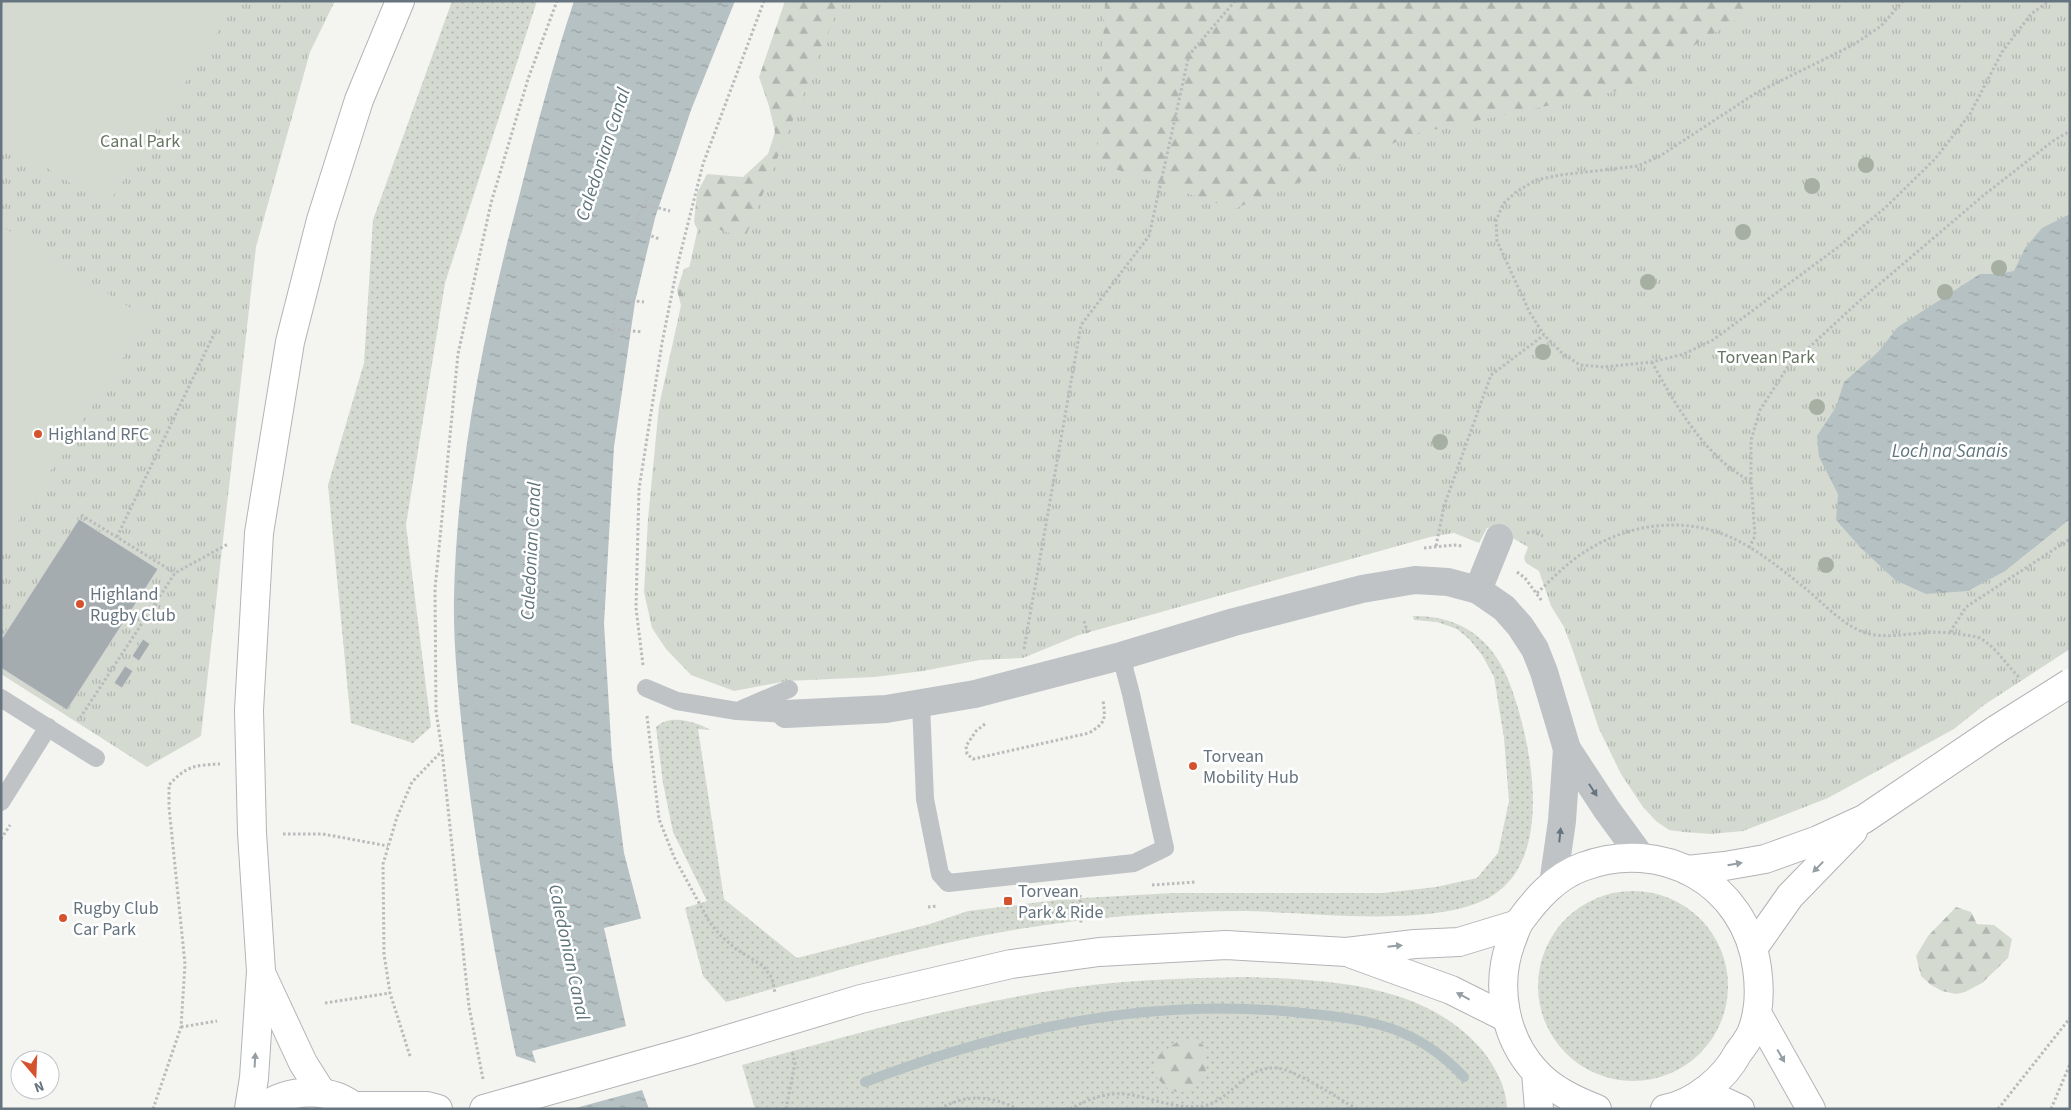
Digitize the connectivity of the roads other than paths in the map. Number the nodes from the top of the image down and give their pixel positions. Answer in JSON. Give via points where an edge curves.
{"nodes":[{"id":1,"x":400,"y":1,"type":"edge"},
{"id":2,"x":1499,"y":538,"type":"dead end"},
{"id":3,"x":1478,"y":590,"type":"junction"},
{"id":4,"x":1121,"y":656,"type":"junction"},
{"id":5,"x":2070,"y":683,"type":"edge"},
{"id":6,"x":646,"y":688,"type":"road end"},
{"id":7,"x":1,"y":698,"type":"edge"},
{"id":8,"x":787,"y":701,"type":"junction"},
{"id":9,"x":921,"y":704,"type":"junction"},
{"id":10,"x":737,"y":711,"type":"junction"},
{"id":11,"x":48,"y":728,"type":"junction"},
{"id":12,"x":1567,"y":749,"type":"junction"},
{"id":13,"x":96,"y":758,"type":"dead end"},
{"id":14,"x":1,"y":802,"type":"edge"},
{"id":15,"x":1864,"y":819,"type":"junction"},
{"id":16,"x":1642,"y":858,"type":"junction"},
{"id":17,"x":1687,"y":870,"type":"junction"},
{"id":18,"x":1553,"y":884,"type":"junction"},
{"id":19,"x":1518,"y":924,"type":"junction"},
{"id":20,"x":1754,"y":948,"type":"junction"},
{"id":21,"x":1346,"y":952,"type":"junction"},
{"id":22,"x":261,"y":972,"type":"junction"},
{"id":23,"x":1757,"y":1013,"type":"junction"},
{"id":24,"x":1506,"y":1018,"type":"junction"},
{"id":25,"x":1536,"y":1072,"type":"junction"},
{"id":26,"x":1704,"y":1092,"type":"junction"},
{"id":27,"x":322,"y":1093,"type":"junction"},
{"id":28,"x":356,"y":1108,"type":"edge"},
{"id":29,"x":249,"y":1109,"type":"edge"},
{"id":30,"x":261,"y":1109,"type":"edge"},
{"id":31,"x":438,"y":1109,"type":"edge"},
{"id":32,"x":484,"y":1109,"type":"edge"},
{"id":33,"x":1539,"y":1109,"type":"edge"},
{"id":34,"x":1597,"y":1109,"type":"edge"},
{"id":35,"x":1665,"y":1109,"type":"edge"},
{"id":36,"x":1740,"y":1109,"type":"edge"},
{"id":37,"x":1811,"y":1109,"type":"edge"}],
"edges":[{"from":1,"to":22,"type":"main road","via":[[358,100],[321,220],[290,342],[259,533],[249,710],[252,833]]},
{"from":2,"to":3,"type":"street"},
{"from":3,"to":4,"type":"street","via":[[1448,582],[1415,580],[1391,583],[1234,622]]},
{"from":3,"to":12,"type":"street","via":[[1504,608],[1535,649]]},
{"from":4,"to":9,"type":"street","via":[[975,694]]},
{"from":4,"to":9,"type":"lane","via":[[1165,848],[1134,863],[948,883],[940,874],[925,799]]},
{"from":5,"to":15,"type":"main road","bridge":true},
{"from":6,"to":10,"type":"lane","via":[[677,701]]},
{"from":7,"to":11,"type":"lane"},
{"from":8,"to":9,"type":"street","via":[[886,709]]},
{"from":8,"to":10,"type":"lane"},
{"from":8,"to":10,"type":"lane"},
{"from":11,"to":13,"type":"lane"},
{"from":11,"to":14,"type":"lane"},
{"from":12,"to":16,"type":"street","one_way":true},
{"from":18,"to":12,"type":"street","one_way":true},
{"from":17,"to":15,"type":"main road","one_way":true,"via":[[1765,859]]},
{"from":15,"to":20,"type":"main road","one_way":true,"via":[[1790,896]]},
{"from":16,"to":17,"type":"main road"},
{"from":16,"to":18,"type":"main road","via":[[1611,859],[1588,865]]},
{"from":17,"to":20,"type":"main road","via":[[1710,883],[1729,901],[1744,923]]},
{"from":18,"to":19,"type":"main road","via":[[1533,902]]},
{"from":21,"to":19,"type":"main road","one_way":true,"via":[[1459,942]]},
{"from":19,"to":24,"type":"main road","via":[[1506,954],[1502,986]]},
{"from":20,"to":23,"type":"main road","via":[[1760,990]]},
{"from":24,"to":21,"type":"main road","one_way":true,"via":[[1451,990]]},
{"from":21,"to":32,"type":"main road","via":[[1226,945],[1099,952],[1011,964],[861,999]]},
{"from":22,"to":27,"type":"main road","via":[[303,1063]]},
{"from":29,"to":22,"type":"main road","one_way":true},
{"from":23,"to":26,"type":"main road","via":[[1752,1032],[1730,1068]]},
{"from":23,"to":37,"type":"main road","one_way":true},
{"from":24,"to":25,"type":"main road","via":[[1518,1047]]},
{"from":25,"to":33,"type":"main road"},
{"from":25,"to":34,"type":"main road","via":[[1565,1096]]},
{"from":26,"to":35,"type":"main road"},
{"from":26,"to":36,"type":"main road"},
{"from":27,"to":28,"type":"main road"},
{"from":27,"to":30,"type":"main road","via":[[295,1093]]},
{"from":28,"to":31,"type":"main road","via":[[428,1106]]}]}
